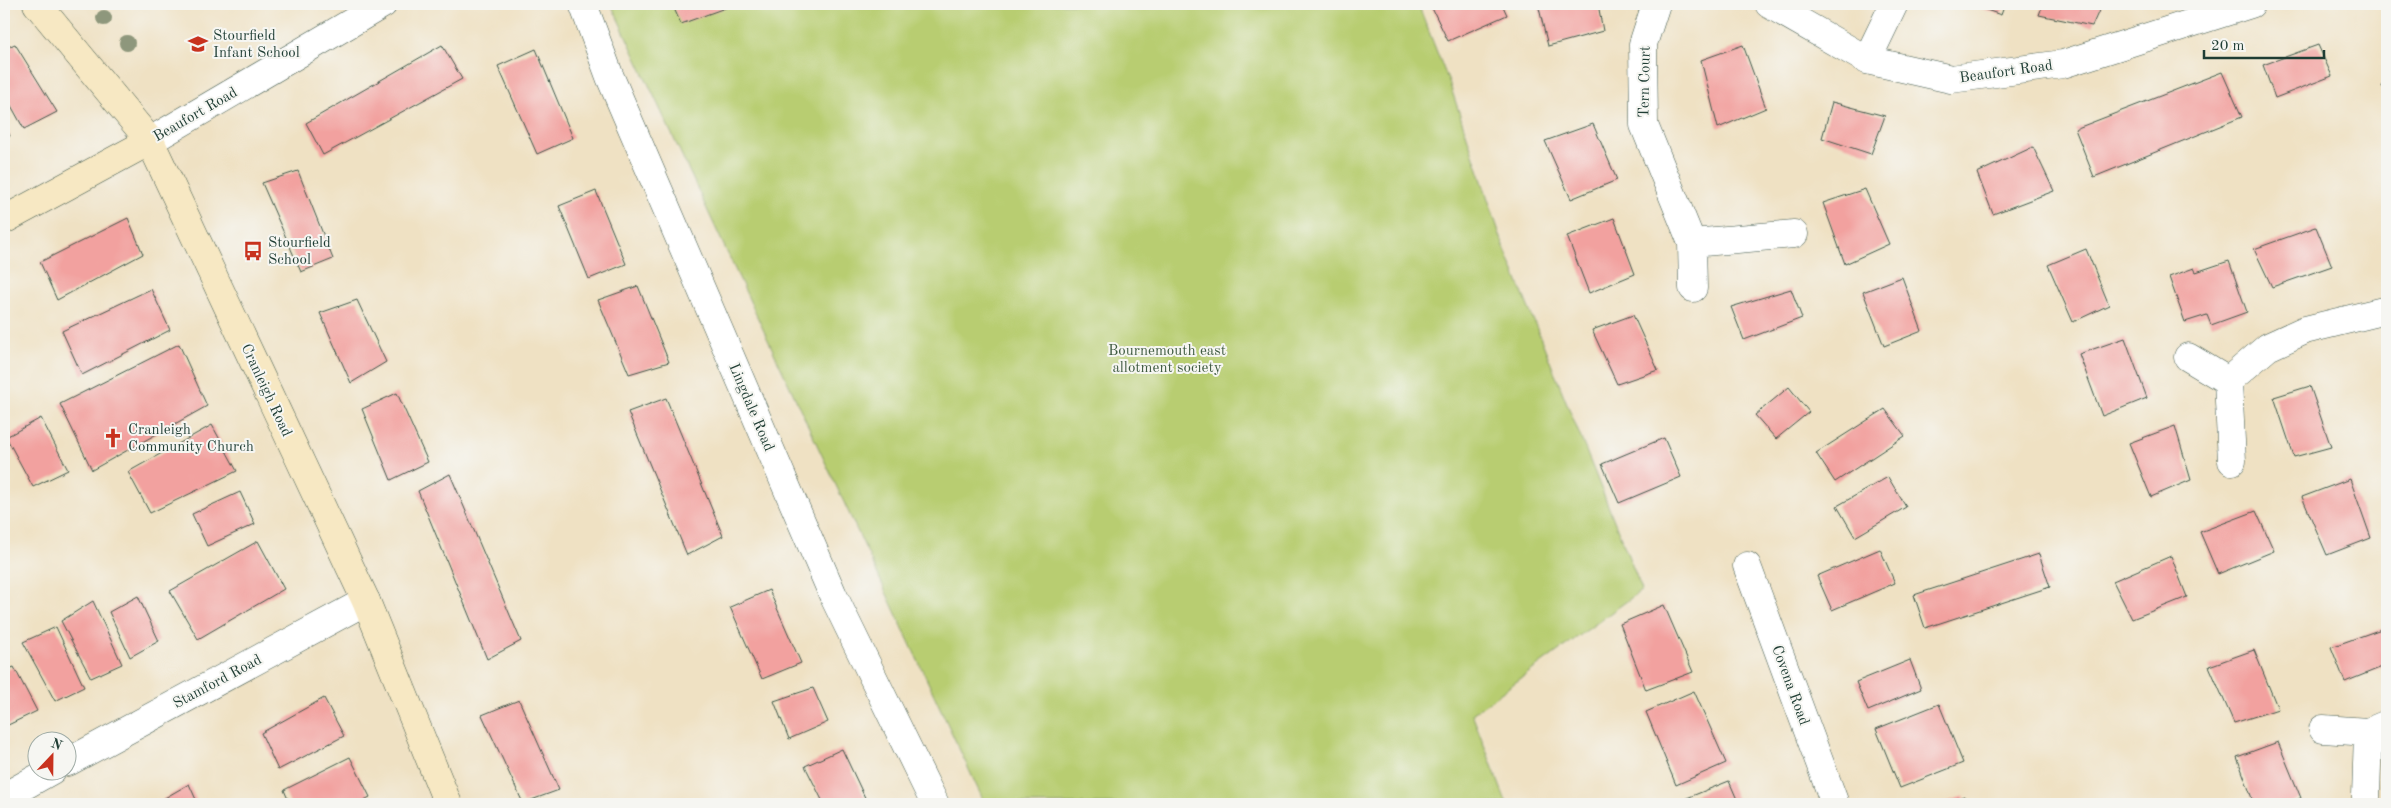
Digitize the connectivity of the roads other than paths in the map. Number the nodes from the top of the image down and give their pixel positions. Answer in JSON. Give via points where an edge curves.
{"nodes":[{"id":1,"x":37,"y":4,"type":"edge"},
{"id":2,"x":383,"y":4,"type":"edge"},
{"id":3,"x":583,"y":4,"type":"edge"},
{"id":4,"x":1656,"y":4,"type":"edge"},
{"id":5,"x":1769,"y":4,"type":"edge"},
{"id":6,"x":1894,"y":4,"type":"edge"},
{"id":7,"x":2251,"y":4,"type":"edge"},
{"id":8,"x":1867,"y":60,"type":"junction"},
{"id":9,"x":150,"y":141,"type":"junction"},
{"id":10,"x":4,"y":220,"type":"edge"},
{"id":11,"x":1794,"y":234,"type":"dead end"},
{"id":12,"x":1692,"y":243,"type":"junction"},
{"id":13,"x":1693,"y":288,"type":"dead end"},
{"id":14,"x":2387,"y":310,"type":"edge"},
{"id":15,"x":2188,"y":358,"type":"dead end"},
{"id":16,"x":2228,"y":381,"type":"junction"},
{"id":17,"x":2232,"y":461,"type":"dead end"},
{"id":18,"x":1747,"y":566,"type":"dead end"},
{"id":19,"x":366,"y":601,"type":"junction"},
{"id":20,"x":2378,"y":728,"type":"edge"},
{"id":21,"x":2323,"y":729,"type":"dead end"},
{"id":22,"x":78,"y":757,"type":"edge"},
{"id":23,"x":34,"y":780,"type":"edge"},
{"id":24,"x":4,"y":796,"type":"edge"},
{"id":25,"x":2366,"y":798,"type":"dead end"},
{"id":26,"x":448,"y":804,"type":"edge"},
{"id":27,"x":935,"y":804,"type":"edge"},
{"id":28,"x":1835,"y":804,"type":"edge"}],
"edges":[{"from":1,"to":9,"type":"street","name":"Cranleigh Road"},
{"from":2,"to":9,"type":"street","name":"Beaufort Road"},
{"from":3,"to":27,"type":"street","name":"Lingdale Road","via":[[610,77],[833,595]]},
{"from":4,"to":12,"type":"street","name":"Tern Court","via":[[1643,44],[1644,125]]},
{"from":5,"to":8,"type":"street","name":"Beaufort Road"},
{"from":6,"to":8,"type":"street"},
{"from":7,"to":8,"type":"street","name":"Beaufort Road","via":[[2063,64],[1950,79]]},
{"from":9,"to":10,"type":"street","name":"Beaufort Road"},
{"from":9,"to":19,"type":"street","name":"Cranleigh Road"},
{"from":11,"to":12,"type":"street"},
{"from":12,"to":13,"type":"street","name":"Tern Court"},
{"from":14,"to":16,"type":"street","via":[[2305,330],[2268,347]]},
{"from":15,"to":16,"type":"street"},
{"from":16,"to":17,"type":"street"},
{"from":18,"to":28,"type":"street","name":"Covena Road"},
{"from":19,"to":22,"type":"street","name":"Stamford Road"},
{"from":19,"to":26,"type":"street","name":"Cranleigh Road"},
{"from":20,"to":21,"type":"street"},
{"from":20,"to":25,"type":"street"},
{"from":23,"to":24,"type":"street"}]}
